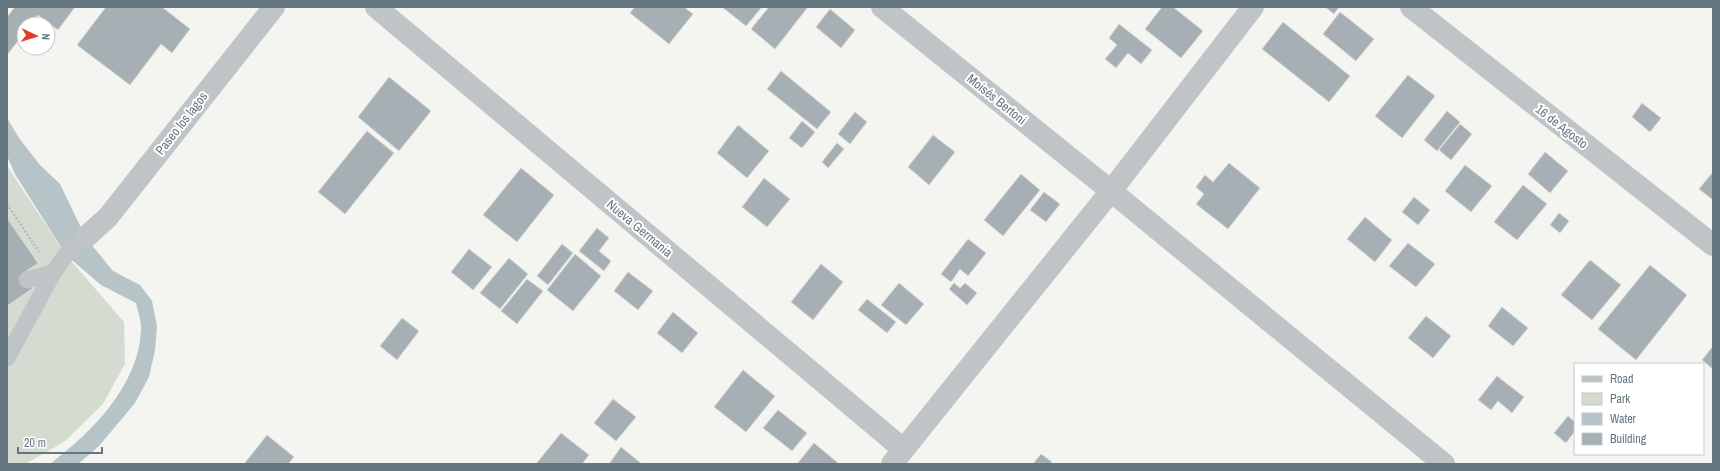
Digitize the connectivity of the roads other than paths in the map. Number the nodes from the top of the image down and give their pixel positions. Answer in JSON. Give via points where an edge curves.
{"nodes":[{"id":1,"x":274,"y":7,"type":"edge"},
{"id":2,"x":376,"y":7,"type":"edge"},
{"id":3,"x":882,"y":7,"type":"edge"},
{"id":4,"x":1253,"y":7,"type":"edge"},
{"id":5,"x":1411,"y":7,"type":"edge"},
{"id":6,"x":1111,"y":190,"type":"junction"},
{"id":7,"x":86,"y":237,"type":"joint"},
{"id":8,"x":1713,"y":245,"type":"edge"},
{"id":9,"x":53,"y":273,"type":"junction"},
{"id":10,"x":28,"y":280,"type":"dead end"},
{"id":11,"x":7,"y":358,"type":"edge"},
{"id":12,"x":898,"y":456,"type":"edge"},
{"id":13,"x":1444,"y":464,"type":"edge"}],
"edges":[{"from":1,"to":7,"type":"street","name":"Paseo los lagos","via":[[108,217]]},
{"from":2,"to":12,"type":"street","name":"Nueva Germania"},
{"from":3,"to":6,"type":"street","name":"Moisés Bertoni"},
{"from":4,"to":6,"type":"street"},
{"from":5,"to":8,"type":"street","name":"16 de Agosto"},
{"from":6,"to":12,"type":"street"},
{"from":6,"to":13,"type":"street","name":"Moisés Bertoni"},
{"from":7,"to":9,"type":"lane","via":[[65,256]]},
{"from":9,"to":10,"type":"lane"},
{"from":9,"to":11,"type":"lane"}]}
